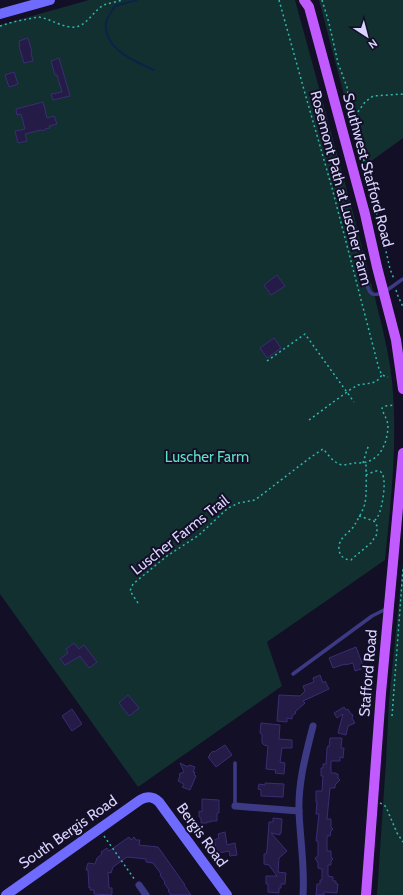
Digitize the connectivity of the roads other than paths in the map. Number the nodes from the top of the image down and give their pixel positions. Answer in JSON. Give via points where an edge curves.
{"nodes":[{"id":1,"x":50,"y":0,"type":"edge"},
{"id":2,"x":307,"y":2,"type":"edge"},
{"id":3,"x":0,"y":14,"type":"edge"},
{"id":4,"x":363,"y":270,"type":"dead end"},
{"id":5,"x":403,"y":278,"type":"edge"},
{"id":6,"x":384,"y":292,"type":"junction"},
{"id":7,"x":403,"y":390,"type":"edge"},
{"id":8,"x":403,"y":453,"type":"edge"},
{"id":9,"x":389,"y":607,"type":"junction"},
{"id":10,"x":293,"y":674,"type":"dead end"},
{"id":11,"x":313,"y":726,"type":"dead end"},
{"id":12,"x":235,"y":763,"type":"dead end"},
{"id":13,"x":149,"y":796,"type":"joint"},
{"id":14,"x":235,"y":806,"type":"joint"},
{"id":15,"x":299,"y":811,"type":"junction"},
{"id":16,"x":139,"y":885,"type":"road end"},
{"id":17,"x":6,"y":895,"type":"edge"},
{"id":18,"x":146,"y":895,"type":"edge"},
{"id":19,"x":226,"y":895,"type":"edge"},
{"id":20,"x":303,"y":895,"type":"edge"},
{"id":21,"x":366,"y":895,"type":"edge"}],
"edges":[{"from":1,"to":3,"type":"street"},
{"from":2,"to":6,"type":"main road","name":"Southwest Stafford Road","via":[[353,166]]},
{"from":4,"to":6,"type":"lane","via":[[370,292],[376,295]]},
{"from":5,"to":6,"type":"lane"},
{"from":6,"to":7,"type":"main road","name":"Southwest Stafford Road","via":[[396,340]]},
{"from":8,"to":9,"type":"main road","name":"Stafford Road"},
{"from":9,"to":10,"type":"lane","via":[[372,616]]},
{"from":9,"to":21,"type":"main road","name":"Stafford Road"},
{"from":11,"to":15,"type":"street","via":[[302,774]]},
{"from":12,"to":14,"type":"lane"},
{"from":13,"to":17,"type":"street","name":"South Bergis Road"},
{"from":13,"to":19,"type":"street","name":"Bergis Road","via":[[159,802]]},
{"from":14,"to":15,"type":"street"},
{"from":15,"to":20,"type":"street","via":[[304,871]]},
{"from":16,"to":18,"type":"street"}]}
